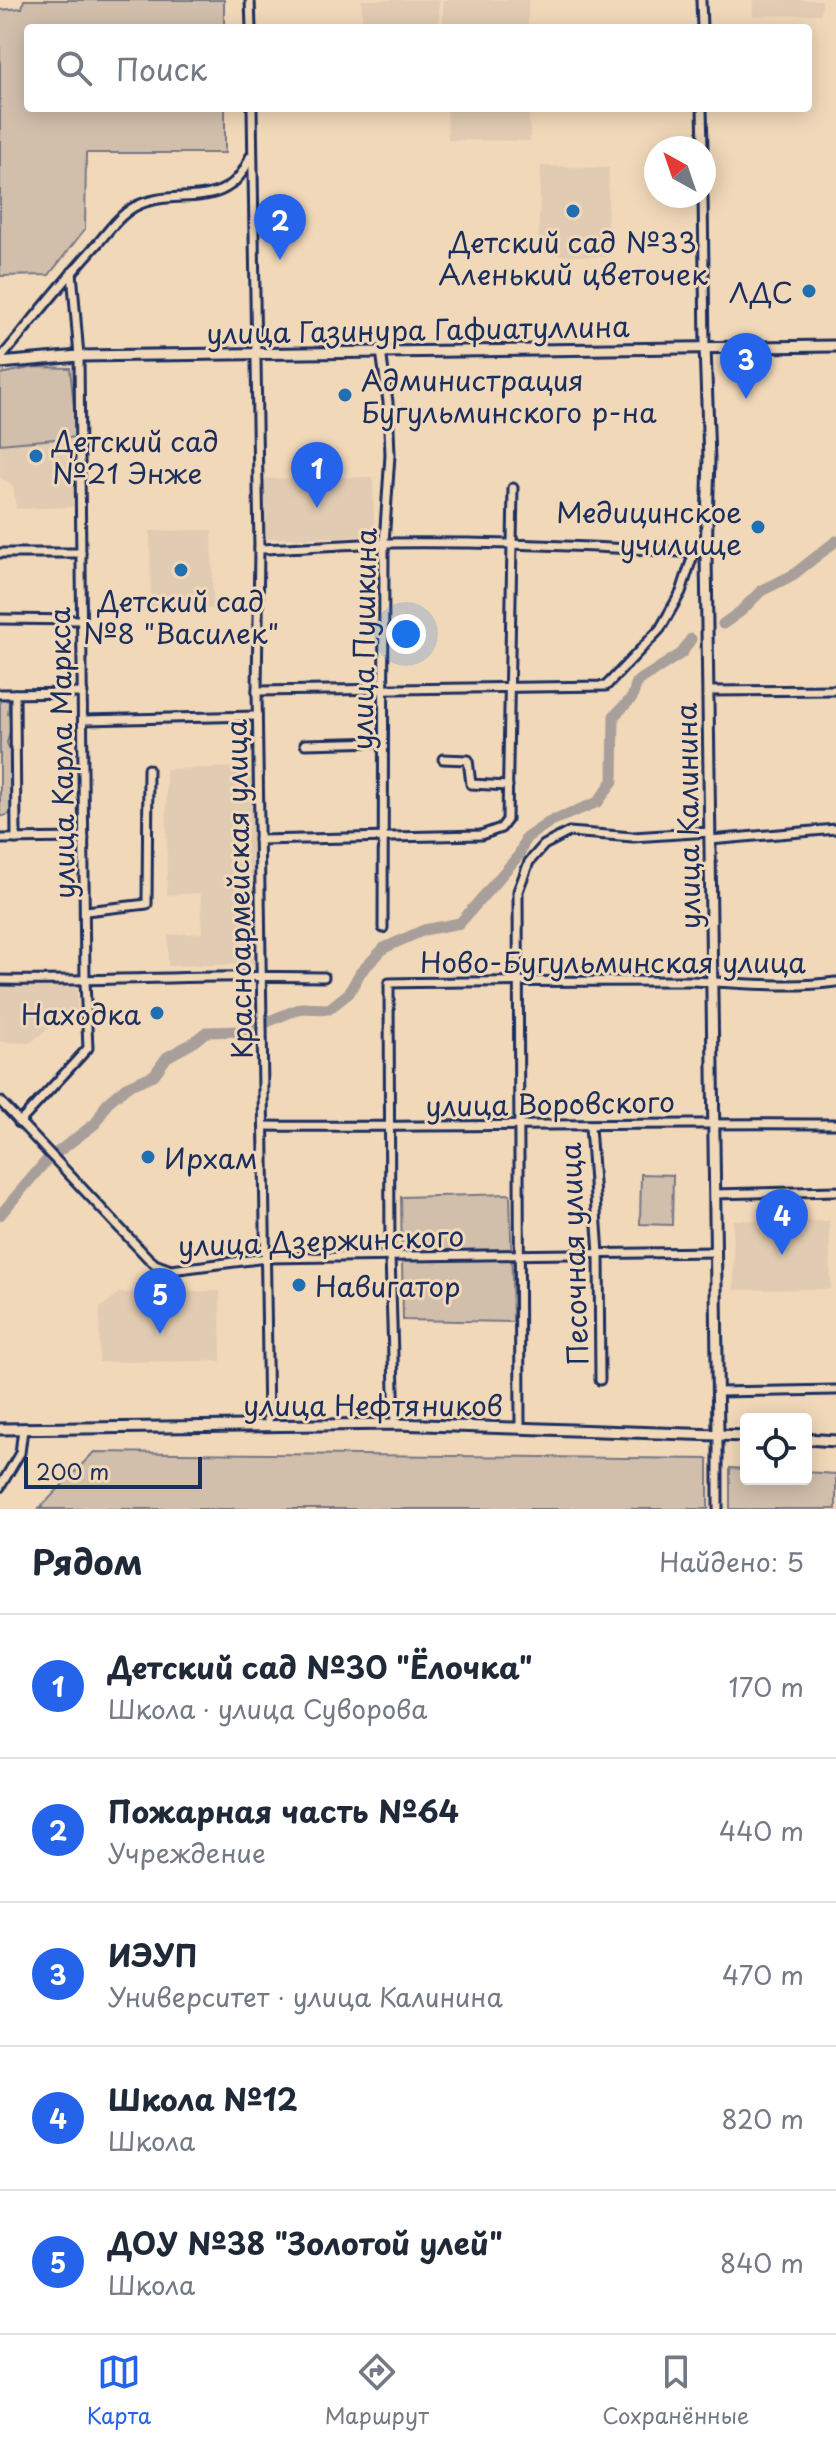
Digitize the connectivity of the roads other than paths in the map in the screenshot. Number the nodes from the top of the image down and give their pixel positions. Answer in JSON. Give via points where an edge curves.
{"nodes":[{"id":1,"x":250,"y":0,"type":"edge"},
{"id":2,"x":701,"y":0,"type":"edge"},
{"id":3,"x":251,"y":24,"type":"edge"},
{"id":4,"x":702,"y":24,"type":"edge"},
{"id":5,"x":252,"y":112,"type":"edge"},
{"id":6,"x":702,"y":112,"type":"edge"},
{"id":7,"x":703,"y":136,"type":"edge"},
{"id":8,"x":252,"y":151,"type":"junction"},
{"id":9,"x":703,"y":208,"type":"edge"},
{"id":10,"x":72,"y":272,"type":"junction"},
{"id":11,"x":836,"y":346,"type":"edge"},
{"id":12,"x":705,"y":347,"type":"junction"},
{"id":13,"x":381,"y":351,"type":"junction"},
{"id":14,"x":255,"y":353,"type":"junction"},
{"id":15,"x":79,"y":356,"type":"junction"},
{"id":16,"x":0,"y":361,"type":"edge"},
{"id":17,"x":513,"y":488,"type":"dead end"},
{"id":18,"x":384,"y":543,"type":"junction"},
{"id":19,"x":512,"y":544,"type":"junction"},
{"id":20,"x":259,"y":549,"type":"junction"},
{"id":21,"x":694,"y":552,"type":"junction"},
{"id":22,"x":0,"y":553,"type":"edge"},
{"id":23,"x":81,"y":553,"type":"junction"},
{"id":24,"x":706,"y":554,"type":"junction"},
{"id":25,"x":0,"y":619,"type":"edge"},
{"id":26,"x":82,"y":620,"type":"junction"},
{"id":27,"x":510,"y":688,"type":"junction"},
{"id":28,"x":836,"y":690,"type":"edge"},
{"id":29,"x":257,"y":691,"type":"junction"},
{"id":30,"x":383,"y":691,"type":"junction"},
{"id":31,"x":708,"y":691,"type":"junction"},
{"id":32,"x":83,"y":693,"type":"junction"},
{"id":33,"x":0,"y":694,"type":"edge"},
{"id":34,"x":15,"y":694,"type":"junction"},
{"id":35,"x":257,"y":716,"type":"junction"},
{"id":36,"x":84,"y":720,"type":"junction"},
{"id":37,"x":383,"y":742,"type":"junction"},
{"id":38,"x":305,"y":744,"type":"dead end"},
{"id":39,"x":443,"y":759,"type":"dead end"},
{"id":40,"x":148,"y":769,"type":"dead end"},
{"id":41,"x":508,"y":786,"type":"junction"},
{"id":42,"x":836,"y":829,"type":"edge"},
{"id":43,"x":383,"y":836,"type":"junction"},
{"id":44,"x":710,"y":836,"type":"junction"},
{"id":45,"x":84,"y":838,"type":"junction"},
{"id":46,"x":0,"y":839,"type":"edge"},
{"id":47,"x":16,"y":839,"type":"junction"},
{"id":48,"x":259,"y":840,"type":"junction"},
{"id":49,"x":86,"y":911,"type":"junction"},
{"id":50,"x":383,"y":928,"type":"dead end"},
{"id":51,"x":262,"y":975,"type":"junction"},
{"id":52,"x":324,"y":977,"type":"dead end"},
{"id":53,"x":0,"y":980,"type":"edge"},
{"id":54,"x":518,"y":980,"type":"junction"},
{"id":55,"x":85,"y":981,"type":"junction"},
{"id":56,"x":711,"y":981,"type":"junction"},
{"id":57,"x":836,"y":982,"type":"edge"},
{"id":58,"x":0,"y":1101,"type":"edge"},
{"id":59,"x":19,"y":1123,"type":"junction"},
{"id":60,"x":714,"y":1123,"type":"junction"},
{"id":61,"x":836,"y":1124,"type":"edge"},
{"id":62,"x":264,"y":1126,"type":"junction"},
{"id":63,"x":590,"y":1126,"type":"junction"},
{"id":64,"x":389,"y":1127,"type":"junction"},
{"id":65,"x":519,"y":1127,"type":"junction"},
{"id":66,"x":836,"y":1191,"type":"edge"},
{"id":67,"x":715,"y":1194,"type":"junction"},
{"id":68,"x":715,"y":1252,"type":"junction"},
{"id":69,"x":599,"y":1254,"type":"junction"},
{"id":70,"x":519,"y":1255,"type":"junction"},
{"id":71,"x":390,"y":1256,"type":"junction"},
{"id":72,"x":266,"y":1258,"type":"junction"},
{"id":73,"x":600,"y":1380,"type":"dead end"},
{"id":74,"x":836,"y":1390,"type":"edge"},
{"id":75,"x":718,"y":1392,"type":"junction"},
{"id":76,"x":395,"y":1424,"type":"junction"},
{"id":77,"x":268,"y":1425,"type":"junction"},
{"id":78,"x":520,"y":1427,"type":"junction"},
{"id":79,"x":0,"y":1429,"type":"edge"},
{"id":80,"x":23,"y":1429,"type":"junction"},
{"id":81,"x":718,"y":1435,"type":"junction"},
{"id":82,"x":740,"y":1436,"type":"edge"},
{"id":83,"x":812,"y":1439,"type":"edge"},
{"id":84,"x":836,"y":1441,"type":"edge"},
{"id":85,"x":0,"y":1487,"type":"edge"},
{"id":86,"x":718,"y":1509,"type":"edge"}],
"edges":[{"from":1,"to":3,"type":"street"},
{"from":2,"to":4,"type":"street"},
{"from":5,"to":8,"type":"street"},
{"from":6,"to":7,"type":"street"},
{"from":8,"to":10,"type":"street","via":[[236,179],[210,196],[153,200],[132,208]]},
{"from":8,"to":14,"type":"street","name":"Красноармейская улица"},
{"from":9,"to":12,"type":"street","name":"улица Калинина"},
{"from":10,"to":15,"type":"street","name":"улица Карла Маркса"},
{"from":10,"to":16,"type":"street"},
{"from":11,"to":12,"type":"main road","name":"улица Газинура Гафиатуллина"},
{"from":12,"to":13,"type":"main road","name":"улица Газинура Гафиатуллина"},
{"from":12,"to":24,"type":"main road","name":"улица Калинина"},
{"from":13,"to":14,"type":"main road","name":"улица Газинура Гафиатуллина"},
{"from":13,"to":18,"type":"street","name":"улица Пушкина","via":[[390,455]]},
{"from":14,"to":15,"type":"main road","name":"улица Газинура Гафиатуллина"},
{"from":14,"to":20,"type":"street","name":"Красноармейская улица"},
{"from":15,"to":16,"type":"main road","name":"улица Газинура Гафиатуллина"},
{"from":15,"to":23,"type":"street","name":"улица Карла Маркса"},
{"from":17,"to":19,"type":"street"},
{"from":18,"to":19,"type":"street"},
{"from":18,"to":20,"type":"street"},
{"from":18,"to":30,"type":"street","name":"улица Пушкина"},
{"from":19,"to":21,"type":"street"},
{"from":19,"to":27,"type":"street"},
{"from":20,"to":29,"type":"street","name":"Красноармейская улица"},
{"from":21,"to":24,"type":"street"},
{"from":21,"to":27,"type":"street","via":[[681,592],[660,629],[606,686]]},
{"from":22,"to":23,"type":"street"},
{"from":23,"to":26,"type":"street","name":"улица Карла Маркса"},
{"from":24,"to":31,"type":"main road","name":"улица Калинина"},
{"from":25,"to":26,"type":"street"},
{"from":26,"to":32,"type":"street","name":"улица Карла Маркса"},
{"from":27,"to":30,"type":"street"},
{"from":27,"to":41,"type":"street"},
{"from":28,"to":31,"type":"street"},
{"from":29,"to":30,"type":"street"},
{"from":29,"to":35,"type":"street","name":"Красноармейская улица"},
{"from":30,"to":37,"type":"street","name":"улица Пушкина"},
{"from":31,"to":44,"type":"main road","name":"улица Калинина"},
{"from":32,"to":34,"type":"street"},
{"from":32,"to":36,"type":"street","name":"улица Карла Маркса"},
{"from":33,"to":34,"type":"street"},
{"from":34,"to":47,"type":"street"},
{"from":35,"to":36,"type":"street"},
{"from":35,"to":48,"type":"street","name":"Красноармейская улица"},
{"from":36,"to":45,"type":"street","name":"улица Карла Маркса"},
{"from":37,"to":38,"type":"street"},
{"from":37,"to":43,"type":"street","name":"улица Пушкина"},
{"from":39,"to":41,"type":"street","via":[[468,760],[471,784]]},
{"from":40,"to":49,"type":"street","via":[[147,904]]},
{"from":41,"to":43,"type":"street","via":[[507,820],[501,828],[481,835]]},
{"from":42,"to":44,"type":"street"},
{"from":43,"to":48,"type":"street"},
{"from":43,"to":50,"type":"street","name":"улица Пушкина"},
{"from":44,"to":54,"type":"street","via":[[569,832],[544,845],[529,862],[518,891]]},
{"from":44,"to":56,"type":"main road","name":"улица Калинина"},
{"from":45,"to":47,"type":"street"},
{"from":45,"to":49,"type":"street","name":"улица Карла Маркса"},
{"from":46,"to":47,"type":"street"},
{"from":48,"to":51,"type":"street","name":"Красноармейская улица"},
{"from":49,"to":55,"type":"street","name":"улица Карла Маркса"},
{"from":51,"to":52,"type":"street"},
{"from":51,"to":55,"type":"street"},
{"from":51,"to":62,"type":"street","name":"Красноармейская улица"},
{"from":53,"to":55,"type":"street"},
{"from":54,"to":56,"type":"street","name":"Ново-Бугульминская улица"},
{"from":54,"to":64,"type":"street","name":"Ново-Бугульминская улица","via":[[389,983]]},
{"from":54,"to":65,"type":"street"},
{"from":55,"to":59,"type":"street","name":"улица Карла Маркса","via":[[88,1048]]},
{"from":56,"to":57,"type":"street","name":"Ново-Бугульминская улица","via":[[804,986]]},
{"from":56,"to":60,"type":"main road","name":"улица Калинина"},
{"from":58,"to":59,"type":"street","name":"улица Дзержинского"},
{"from":59,"to":72,"type":"street","name":"улица Дзержинского","via":[[155,1264],[171,1270]]},
{"from":60,"to":61,"type":"street","name":"улица Воровского"},
{"from":60,"to":63,"type":"street","name":"улица Воровского"},
{"from":60,"to":67,"type":"main road","name":"улица Калинина"},
{"from":62,"to":64,"type":"street","name":"улица Воровского"},
{"from":62,"to":72,"type":"street","name":"Красноармейская улица"},
{"from":63,"to":65,"type":"street","name":"улица Воровского"},
{"from":63,"to":69,"type":"street","name":"Песочная улица"},
{"from":64,"to":65,"type":"street","name":"улица Воровского"},
{"from":64,"to":71,"type":"street"},
{"from":65,"to":70,"type":"street"},
{"from":66,"to":67,"type":"street"},
{"from":67,"to":68,"type":"main road","name":"улица Калинина"},
{"from":68,"to":69,"type":"street","name":"улица Дзержинского"},
{"from":68,"to":75,"type":"main road","name":"улица Калинина"},
{"from":69,"to":70,"type":"street","name":"улица Дзержинского"},
{"from":69,"to":73,"type":"street","name":"Песочная улица"},
{"from":70,"to":71,"type":"street","name":"улица Дзержинского"},
{"from":70,"to":78,"type":"street"},
{"from":71,"to":72,"type":"street","name":"улица Дзержинского"},
{"from":71,"to":76,"type":"street"},
{"from":72,"to":77,"type":"street","name":"Красноармейская улица"},
{"from":74,"to":75,"type":"street"},
{"from":75,"to":81,"type":"main road","name":"улица Калинина"},
{"from":76,"to":77,"type":"main road","name":"улица Нефтяников"},
{"from":76,"to":78,"type":"main road","name":"улица Нефтяников"},
{"from":77,"to":80,"type":"main road","name":"улица Нефтяников"},
{"from":78,"to":81,"type":"main road","name":"улица Нефтяников"},
{"from":79,"to":80,"type":"main road","name":"улица Нефтяников"},
{"from":80,"to":85,"type":"street","via":[[20,1453]]},
{"from":81,"to":82,"type":"main road","name":"улица Нефтяников"},
{"from":81,"to":86,"type":"street"},
{"from":83,"to":84,"type":"main road"}]}
